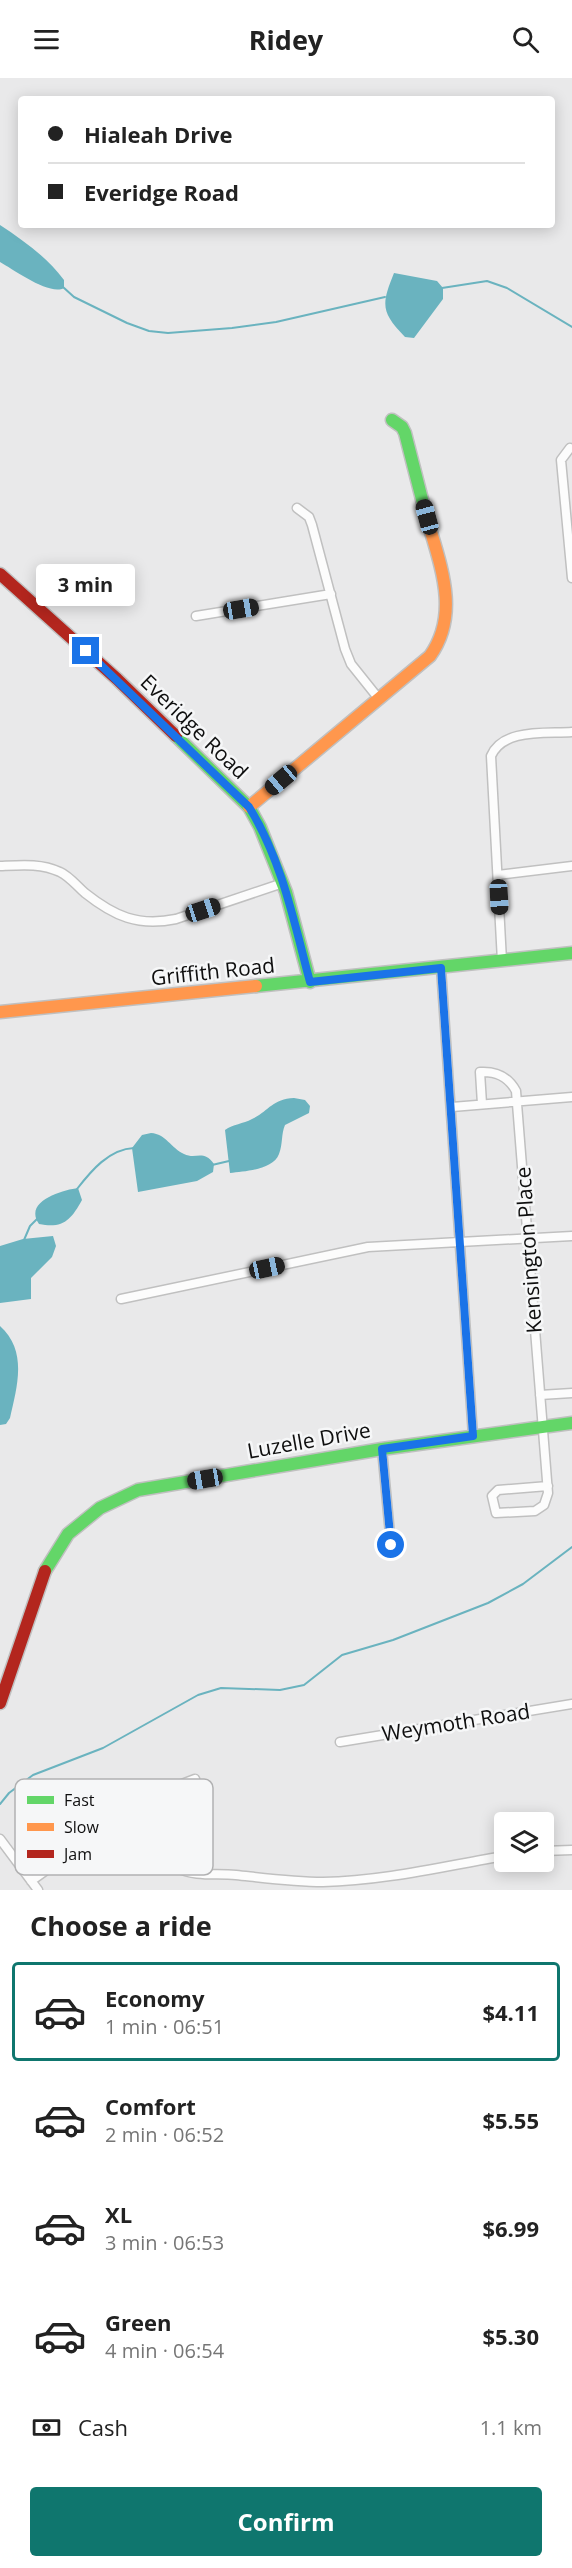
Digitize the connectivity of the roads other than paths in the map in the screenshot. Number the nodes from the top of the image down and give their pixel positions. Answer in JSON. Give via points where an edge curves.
{"nodes":[{"id":1,"x":392,"y":420,"type":"dead end"},
{"id":2,"x":570,"y":448,"type":"dead end"},
{"id":3,"x":297,"y":508,"type":"dead end"},
{"id":4,"x":0,"y":574,"type":"edge"},
{"id":5,"x":572,"y":578,"type":"edge"},
{"id":6,"x":331,"y":594,"type":"junction"},
{"id":7,"x":195,"y":616,"type":"dead end"},
{"id":8,"x":379,"y":699,"type":"junction"},
{"id":9,"x":572,"y":732,"type":"edge"},
{"id":10,"x":249,"y":807,"type":"junction"},
{"id":11,"x":0,"y":866,"type":"edge"},
{"id":12,"x":572,"y":866,"type":"edge"},
{"id":13,"x":498,"y":875,"type":"junction"},
{"id":14,"x":283,"y":883,"type":"junction"},
{"id":15,"x":572,"y":953,"type":"edge"},
{"id":16,"x":502,"y":961,"type":"junction"},
{"id":17,"x":441,"y":968,"type":"junction"},
{"id":18,"x":310,"y":982,"type":"junction"},
{"id":19,"x":0,"y":1012,"type":"edge"},
{"id":20,"x":572,"y":1097,"type":"edge"},
{"id":21,"x":517,"y":1101,"type":"junction"},
{"id":22,"x":482,"y":1104,"type":"junction"},
{"id":23,"x":452,"y":1107,"type":"junction"},
{"id":24,"x":572,"y":1236,"type":"edge"},
{"id":25,"x":529,"y":1238,"type":"junction"},
{"id":26,"x":461,"y":1241,"type":"junction"},
{"id":27,"x":121,"y":1299,"type":"dead end"},
{"id":28,"x":572,"y":1393,"type":"edge"},
{"id":29,"x":540,"y":1395,"type":"junction"},
{"id":30,"x":572,"y":1423,"type":"edge"},
{"id":31,"x":542,"y":1428,"type":"junction"},
{"id":32,"x":473,"y":1436,"type":"junction"},
{"id":33,"x":382,"y":1449,"type":"junction"},
{"id":34,"x":548,"y":1486,"type":"junction"},
{"id":35,"x":391,"y":1545,"type":"dead end"},
{"id":36,"x":0,"y":1703,"type":"edge"},
{"id":37,"x":572,"y":1704,"type":"edge"},
{"id":38,"x":340,"y":1742,"type":"dead end"},
{"id":39,"x":0,"y":1839,"type":"edge"},
{"id":40,"x":572,"y":1850,"type":"edge"},
{"id":41,"x":554,"y":1851,"type":"edge"},
{"id":42,"x":494,"y":1858,"type":"edge"},
{"id":43,"x":15,"y":1859,"type":"edge"},
{"id":44,"x":27,"y":1875,"type":"edge"},
{"id":45,"x":39,"y":1875,"type":"edge"},
{"id":46,"x":198,"y":1875,"type":"edge"},
{"id":47,"x":31,"y":1881,"type":"junction"},
{"id":48,"x":38,"y":1890,"type":"edge"}],
"edges":[{"from":1,"to":8,"type":"street","via":[[405,433],[448,608],[435,650]]},
{"from":2,"to":5,"type":"street","via":[[561,460]]},
{"from":3,"to":6,"type":"street","via":[[312,525]]},
{"from":4,"to":10,"type":"street","name":"Everidge Road","via":[[117,679]]},
{"from":6,"to":7,"type":"street"},
{"from":6,"to":8,"type":"street","via":[[351,664]]},
{"from":8,"to":10,"type":"street"},
{"from":9,"to":13,"type":"street","via":[[512,737],[494,748],[490,756]]},
{"from":10,"to":14,"type":"street","name":"Everidge Road","via":[[262,828]]},
{"from":11,"to":14,"type":"street","via":[[45,866],[62,873],[107,910],[144,922],[176,919]]},
{"from":12,"to":13,"type":"street"},
{"from":13,"to":16,"type":"street"},
{"from":14,"to":18,"type":"street","name":"Everidge Road"},
{"from":15,"to":16,"type":"street","name":"Griffith Road"},
{"from":16,"to":17,"type":"street","name":"Griffith Road"},
{"from":17,"to":18,"type":"street","name":"Griffith Road"},
{"from":17,"to":23,"type":"street"},
{"from":18,"to":19,"type":"street","name":"Griffith Road"},
{"from":20,"to":21,"type":"street"},
{"from":21,"to":22,"type":"street"},
{"from":21,"to":22,"type":"street","name":"Kensington Place","via":[[513,1085],[503,1076],[495,1071],[480,1072]]},
{"from":21,"to":25,"type":"street","name":"Kensington Place"},
{"from":22,"to":23,"type":"street"},
{"from":23,"to":26,"type":"street"},
{"from":24,"to":25,"type":"street"},
{"from":25,"to":26,"type":"street"},
{"from":25,"to":29,"type":"street","name":"Kensington Place"},
{"from":26,"to":27,"type":"street","via":[[368,1246]]},
{"from":26,"to":32,"type":"street"},
{"from":28,"to":29,"type":"street"},
{"from":29,"to":31,"type":"street","name":"Kensington Place"},
{"from":30,"to":31,"type":"street","name":"Luzelle Drive"},
{"from":31,"to":32,"type":"street","name":"Luzelle Drive"},
{"from":31,"to":34,"type":"street","name":"Kensington Place"},
{"from":32,"to":33,"type":"street","name":"Luzelle Drive"},
{"from":33,"to":35,"type":"street"},
{"from":33,"to":36,"type":"street","name":"Luzelle Drive","via":[[138,1490],[100,1508],[68,1534],[44,1572]]},
{"from":34,"to":34,"type":"street","via":[[498,1490],[492,1496],[496,1513],[540,1509],[547,1500]]},
{"from":37,"to":38,"type":"street","name":"Weymoth Road"},
{"from":39,"to":43,"type":"street"},
{"from":40,"to":41,"type":"street"},
{"from":42,"to":46,"type":"street","via":[[322,1882]]},
{"from":44,"to":47,"type":"street"},
{"from":45,"to":47,"type":"street"},
{"from":47,"to":48,"type":"street"}]}
